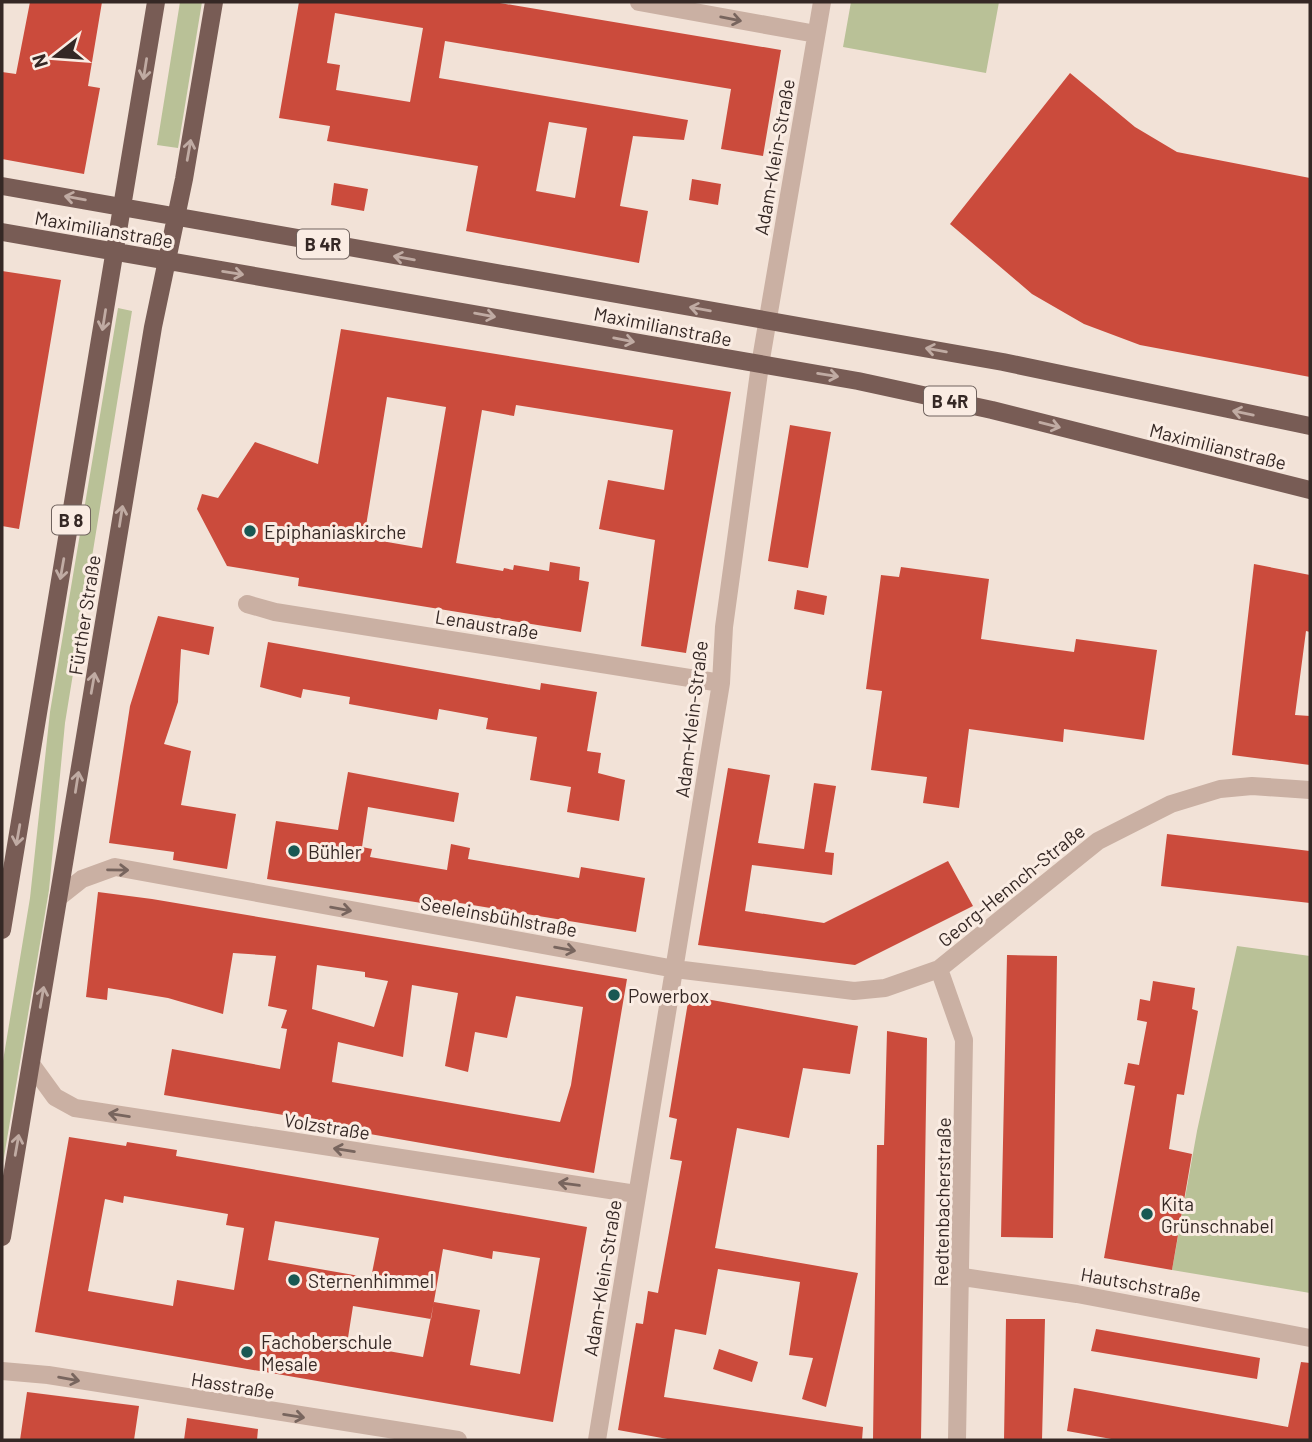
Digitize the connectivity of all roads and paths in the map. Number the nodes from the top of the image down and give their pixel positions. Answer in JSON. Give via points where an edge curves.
{"nodes":[{"id":1,"x":156,"y":2,"type":"edge"},
{"id":2,"x":214,"y":2,"type":"edge"},
{"id":3,"x":639,"y":2,"type":"edge"},
{"id":4,"x":822,"y":2,"type":"edge"},
{"id":5,"x":816,"y":34,"type":"junction"},
{"id":6,"x":2,"y":186,"type":"edge"},
{"id":7,"x":123,"y":207,"type":"junction"},
{"id":8,"x":176,"y":217,"type":"junction"},
{"id":9,"x":2,"y":232,"type":"edge"},
{"id":10,"x":115,"y":253,"type":"junction"},
{"id":11,"x":166,"y":261,"type":"junction"},
{"id":12,"x":767,"y":321,"type":"junction"},
{"id":13,"x":760,"y":365,"type":"junction"},
{"id":14,"x":1310,"y":426,"type":"edge"},
{"id":15,"x":1310,"y":490,"type":"edge"},
{"id":16,"x":247,"y":604,"type":"dead end"},
{"id":17,"x":721,"y":683,"type":"junction"},
{"id":18,"x":1310,"y":790,"type":"edge"},
{"id":19,"x":58,"y":898,"type":"junction"},
{"id":20,"x":2,"y":930,"type":"edge"},
{"id":21,"x":675,"y":969,"type":"junction"},
{"id":22,"x":939,"y":969,"type":"junction"},
{"id":23,"x":31,"y":1064,"type":"junction"},
{"id":24,"x":636,"y":1194,"type":"junction"},
{"id":25,"x":2,"y":1237,"type":"edge"},
{"id":26,"x":962,"y":1277,"type":"junction"},
{"id":27,"x":1310,"y":1338,"type":"edge"},
{"id":28,"x":2,"y":1371,"type":"edge"},
{"id":29,"x":458,"y":1440,"type":"edge"},
{"id":30,"x":597,"y":1440,"type":"edge"},
{"id":31,"x":957,"y":1440,"type":"edge"}],
"edges":[{"from":1,"to":7,"type":"main road","name":"Fürther Straße","one_way":true},
{"from":8,"to":2,"type":"main road","name":"Fürther Straße","one_way":true},
{"from":3,"to":5,"type":"street","one_way":true},
{"from":4,"to":5,"type":"street","name":"Adam-Klein-Straße"},
{"from":5,"to":12,"type":"street","name":"Adam-Klein-Straße"},
{"from":7,"to":6,"type":"main road","name":"Maximilianstraße","number":"B 4R","one_way":true},
{"from":7,"to":8,"type":"main road","name":"Maximilianstraße","number":"B 4R"},
{"from":7,"to":10,"type":"main road","name":"Fürther Straße"},
{"from":8,"to":11,"type":"main road","name":"Fürther Straße"},
{"from":12,"to":8,"type":"main road","name":"Maximilianstraße","number":"B 4R","one_way":true},
{"from":9,"to":10,"type":"main road","name":"Maximilianstraße","number":"B 4R"},
{"from":10,"to":11,"type":"main road","name":"Maximilianstraße","number":"B 4R"},
{"from":10,"to":20,"type":"main road","name":"Fürther Straße","number":"B 8","one_way":true},
{"from":11,"to":13,"type":"main road","name":"Maximilianstraße","number":"B 4R","one_way":true},
{"from":19,"to":11,"type":"main road","name":"Fürther Straße","number":"B 8","one_way":true},
{"from":12,"to":13,"type":"street","name":"Adam-Klein-Straße"},
{"from":14,"to":12,"type":"main road","name":"Maximilianstraße","number":"B 4R","one_way":true,"via":[[1003,362]]},
{"from":13,"to":15,"type":"main road","name":"Maximilianstraße","number":"B 4R","one_way":true,"via":[[992,410]]},
{"from":13,"to":17,"type":"street","name":"Adam-Klein-Straße","via":[[724,627]]},
{"from":16,"to":17,"type":"street","name":"Lenaustraße"},
{"from":17,"to":21,"type":"street","name":"Adam-Klein-Straße"},
{"from":18,"to":22,"type":"street","name":"Georg-Hennch-Straße","via":[[1220,789],[1171,804],[1098,841]]},
{"from":19,"to":21,"type":"street","name":"Seeleinsbühlstraße","one_way":true,"via":[[82,880],[115,867]]},
{"from":23,"to":19,"type":"main road","name":"Fürther Straße","number":"B 8","one_way":true},
{"from":21,"to":22,"type":"street","name":"Seeleinsbühlstraße","via":[[854,991],[885,988]]},
{"from":21,"to":24,"type":"street","name":"Adam-Klein-Straße"},
{"from":22,"to":26,"type":"street","name":"Redtenbacherstraße","via":[[964,1040]]},
{"from":24,"to":23,"type":"street","name":"Volzstraße","one_way":true,"via":[[75,1108],[55,1097]]},
{"from":25,"to":23,"type":"main road","name":"Fürther Straße","number":"B 8","one_way":true},
{"from":24,"to":30,"type":"street","name":"Adam-Klein-Straße"},
{"from":26,"to":27,"type":"street","name":"Hautschstraße"},
{"from":26,"to":31,"type":"street","name":"Redtenbacherstraße"},
{"from":28,"to":29,"type":"street","name":"Hasstraße","one_way":true}]}
